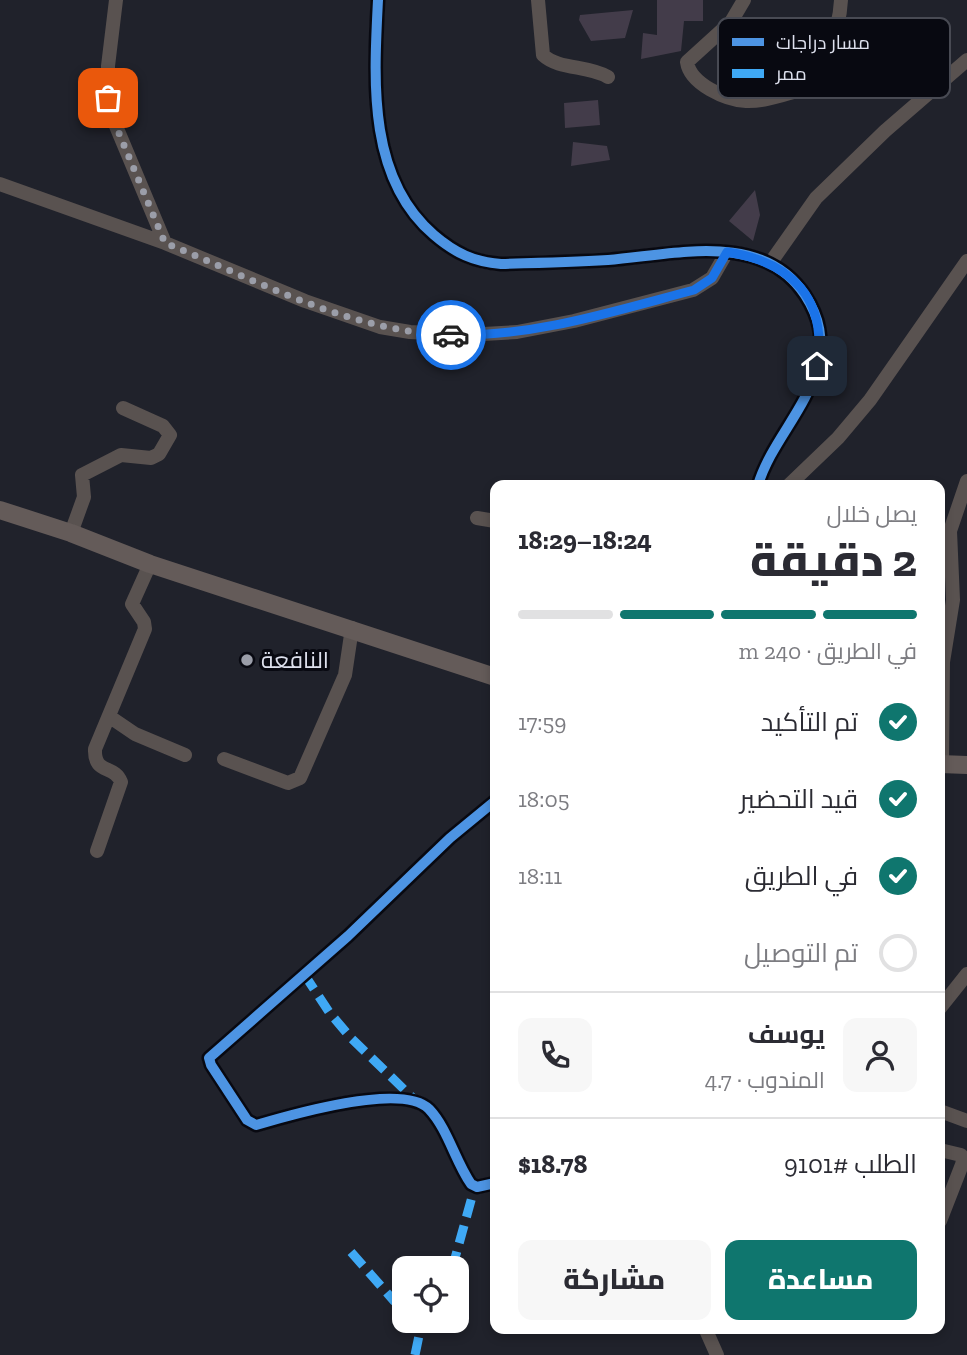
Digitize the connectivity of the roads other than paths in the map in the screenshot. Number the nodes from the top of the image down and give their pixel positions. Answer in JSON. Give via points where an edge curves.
{"nodes":[{"id":1,"x":117,"y":0,"type":"edge"},
{"id":2,"x":378,"y":0,"type":"edge"},
{"id":3,"x":538,"y":0,"type":"edge"},
{"id":4,"x":744,"y":0,"type":"edge"},
{"id":5,"x":841,"y":0,"type":"edge"},
{"id":6,"x":734,"y":18,"type":"edge"},
{"id":7,"x":840,"y":18,"type":"edge"},
{"id":8,"x":718,"y":34,"type":"edge"},
{"id":9,"x":967,"y":60,"type":"edge"},
{"id":10,"x":950,"y":74,"type":"edge"},
{"id":11,"x":608,"y":77,"type":"dead end"},
{"id":12,"x":718,"y":92,"type":"edge"},
{"id":13,"x":726,"y":98,"type":"edge"},
{"id":14,"x":773,"y":98,"type":"edge"},
{"id":15,"x":923,"y":98,"type":"edge"},
{"id":16,"x":0,"y":184,"type":"edge"},
{"id":17,"x":165,"y":243,"type":"junction"},
{"id":18,"x":727,"y":252,"type":"junction"},
{"id":19,"x":967,"y":261,"type":"edge"},
{"id":20,"x":771,"y":262,"type":"junction"},
{"id":21,"x":123,"y":408,"type":"dead end"},
{"id":22,"x":760,"y":480,"type":"edge"},
{"id":23,"x":794,"y":480,"type":"edge"},
{"id":24,"x":967,"y":481,"type":"edge"},
{"id":25,"x":0,"y":510,"type":"edge"},
{"id":26,"x":477,"y":519,"type":"dead end"},
{"id":27,"x":490,"y":520,"type":"edge"},
{"id":28,"x":71,"y":533,"type":"junction"},
{"id":29,"x":150,"y":564,"type":"junction"},
{"id":30,"x":352,"y":628,"type":"junction"},
{"id":31,"x":945,"y":650,"type":"edge"},
{"id":32,"x":490,"y":675,"type":"edge"},
{"id":33,"x":110,"y":717,"type":"junction"},
{"id":34,"x":185,"y":755,"type":"dead end"},
{"id":35,"x":225,"y":759,"type":"dead end"},
{"id":36,"x":945,"y":764,"type":"edge"},
{"id":37,"x":967,"y":765,"type":"edge"},
{"id":38,"x":490,"y":805,"type":"edge"},
{"id":39,"x":97,"y":851,"type":"dead end"},
{"id":40,"x":967,"y":974,"type":"edge"},
{"id":41,"x":945,"y":1002,"type":"edge"},
{"id":42,"x":945,"y":1113,"type":"edge"},
{"id":43,"x":967,"y":1121,"type":"edge"},
{"id":44,"x":945,"y":1151,"type":"edge"},
{"id":45,"x":490,"y":1184,"type":"edge"},
{"id":46,"x":945,"y":1208,"type":"edge"},
{"id":47,"x":711,"y":1334,"type":"edge"},
{"id":48,"x":717,"y":1355,"type":"edge"}],
"edges":[{"from":1,"to":17,"type":"street","via":[[108,107]]},
{"from":2,"to":18,"type":"street","via":[[377,118],[388,167],[411,212],[440,241],[469,259],[501,264]]},
{"from":3,"to":11,"type":"street","via":[[541,50],[546,58],[589,67]]},
{"from":4,"to":6,"type":"street"},
{"from":5,"to":7,"type":"street"},
{"from":8,"to":12,"type":"street","via":[[688,60],[689,70]]},
{"from":9,"to":10,"type":"street"},
{"from":13,"to":14,"type":"street"},
{"from":15,"to":20,"type":"street","via":[[816,198]]},
{"from":16,"to":17,"type":"street"},
{"from":17,"to":18,"type":"street","via":[[380,327],[455,335],[551,326],[694,290],[712,278]]},
{"from":18,"to":20,"type":"street"},
{"from":19,"to":23,"type":"street","via":[[870,400]]},
{"from":20,"to":22,"type":"street","via":[[788,273],[814,309],[821,345],[813,379]]},
{"from":21,"to":28,"type":"street","via":[[163,426],[170,435],[152,458],[121,455],[82,475],[84,497]]},
{"from":24,"to":31,"type":"street","via":[[950,531],[953,600]]},
{"from":25,"to":28,"type":"main road"},
{"from":26,"to":27,"type":"street"},
{"from":28,"to":29,"type":"main road"},
{"from":29,"to":30,"type":"main road"},
{"from":29,"to":33,"type":"street","via":[[132,604],[145,629]]},
{"from":30,"to":32,"type":"main road"},
{"from":30,"to":35,"type":"street","via":[[345,675],[300,778],[288,783]]},
{"from":33,"to":34,"type":"street","via":[[135,734]]},
{"from":33,"to":39,"type":"street","via":[[94,760],[117,774],[121,782]]},
{"from":36,"to":37,"type":"main road"},
{"from":38,"to":45,"type":"street","via":[[209,1061],[247,1120],[257,1125],[363,1099],[416,1101],[434,1115],[471,1184]]},
{"from":40,"to":41,"type":"street"},
{"from":42,"to":43,"type":"street"},
{"from":44,"to":46,"type":"street","via":[[961,1155],[963,1162]]},
{"from":47,"to":48,"type":"street"}]}
